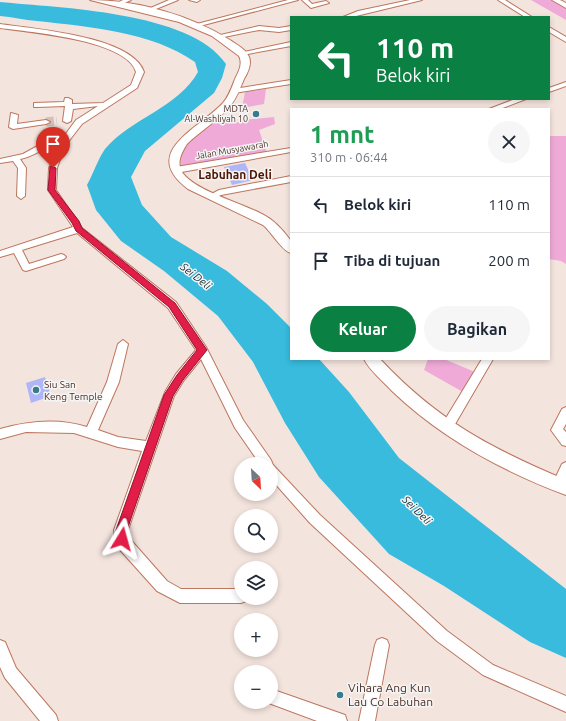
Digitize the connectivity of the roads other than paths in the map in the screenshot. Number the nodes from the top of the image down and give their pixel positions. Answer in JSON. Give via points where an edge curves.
{"nodes":[{"id":1,"x":94,"y":0,"type":"edge"},
{"id":2,"x":128,"y":0,"type":"edge"},
{"id":3,"x":175,"y":0,"type":"edge"},
{"id":4,"x":192,"y":0,"type":"edge"},
{"id":5,"x":197,"y":0,"type":"edge"},
{"id":6,"x":294,"y":0,"type":"edge"},
{"id":7,"x":305,"y":0,"type":"edge"},
{"id":8,"x":419,"y":0,"type":"edge"},
{"id":9,"x":501,"y":0,"type":"edge"},
{"id":10,"x":555,"y":0,"type":"edge"},
{"id":11,"x":326,"y":3,"type":"dead end"},
{"id":12,"x":118,"y":4,"type":"junction"},
{"id":13,"x":566,"y":6,"type":"edge"},
{"id":14,"x":149,"y":10,"type":"junction"},
{"id":15,"x":349,"y":16,"type":"edge"},
{"id":16,"x":527,"y":16,"type":"edge"},
{"id":17,"x":196,"y":25,"type":"junction"},
{"id":18,"x":0,"y":26,"type":"edge"},
{"id":19,"x":290,"y":28,"type":"edge"},
{"id":20,"x":550,"y":30,"type":"edge"},
{"id":21,"x":219,"y":36,"type":"junction"},
{"id":22,"x":566,"y":40,"type":"edge"},
{"id":23,"x":290,"y":44,"type":"edge"},
{"id":24,"x":242,"y":53,"type":"junction"},
{"id":25,"x":290,"y":82,"type":"edge"},
{"id":26,"x":566,"y":84,"type":"edge"},
{"id":27,"x":550,"y":90,"type":"edge"},
{"id":28,"x":234,"y":91,"type":"junction"},
{"id":29,"x":519,"y":100,"type":"edge"},
{"id":30,"x":69,"y":103,"type":"junction"},
{"id":31,"x":37,"y":105,"type":"dead end"},
{"id":32,"x":104,"y":106,"type":"junction"},
{"id":33,"x":496,"y":108,"type":"edge"},
{"id":34,"x":14,"y":115,"type":"dead end"},
{"id":35,"x":57,"y":121,"type":"tunnel mouth"},
{"id":36,"x":67,"y":121,"type":"junction"},
{"id":37,"x":46,"y":122,"type":"tunnel mouth"},
{"id":38,"x":79,"y":122,"type":"junction"},
{"id":39,"x":61,"y":146,"type":"junction"},
{"id":40,"x":290,"y":150,"type":"edge"},
{"id":41,"x":15,"y":158,"type":"junction"},
{"id":42,"x":0,"y":161,"type":"edge"},
{"id":43,"x":176,"y":170,"type":"junction"},
{"id":44,"x":290,"y":179,"type":"edge"},
{"id":45,"x":21,"y":196,"type":"dead end"},
{"id":46,"x":212,"y":196,"type":"junction"},
{"id":47,"x":78,"y":229,"type":"junction"},
{"id":48,"x":17,"y":249,"type":"junction"},
{"id":49,"x":290,"y":249,"type":"edge"},
{"id":50,"x":0,"y":254,"type":"edge"},
{"id":51,"x":61,"y":257,"type":"dead end"},
{"id":52,"x":123,"y":344,"type":"dead end"},
{"id":53,"x":202,"y":350,"type":"junction"},
{"id":54,"x":372,"y":360,"type":"edge"},
{"id":55,"x":487,"y":360,"type":"edge"},
{"id":56,"x":566,"y":412,"type":"edge"},
{"id":57,"x":447,"y":427,"type":"junction"},
{"id":58,"x":91,"y":432,"type":"junction"},
{"id":59,"x":0,"y":434,"type":"edge"},
{"id":60,"x":566,"y":441,"type":"edge"},
{"id":61,"x":150,"y":447,"type":"junction"},
{"id":62,"x":262,"y":457,"type":"edge"},
{"id":63,"x":566,"y":468,"type":"edge"},
{"id":64,"x":278,"y":478,"type":"edge"},
{"id":65,"x":562,"y":486,"type":"edge"},
{"id":66,"x":234,"y":596,"type":"edge"},
{"id":67,"x":382,"y":645,"type":"dead end"},
{"id":68,"x":0,"y":647,"type":"edge"},
{"id":69,"x":278,"y":699,"type":"edge"},
{"id":70,"x":566,"y":704,"type":"edge"},
{"id":71,"x":50,"y":721,"type":"edge"},
{"id":72,"x":339,"y":721,"type":"edge"},
{"id":73,"x":367,"y":721,"type":"edge"}],
"edges":[{"from":1,"to":12,"type":"street"},
{"from":2,"to":12,"type":"street"},
{"from":3,"to":14,"type":"street"},
{"from":4,"to":5,"type":"street"},
{"from":6,"to":17,"type":"street"},
{"from":7,"to":11,"type":"street","via":[[311,6]]},
{"from":8,"to":15,"type":"street"},
{"from":9,"to":16,"type":"street"},
{"from":10,"to":13,"type":"street"},
{"from":12,"to":14,"type":"street"},
{"from":14,"to":17,"type":"street"},
{"from":17,"to":21,"type":"street"},
{"from":18,"to":32,"type":"street","via":[[107,46],[134,60],[140,72],[134,86]]},
{"from":19,"to":21,"type":"street","via":[[259,28]]},
{"from":20,"to":22,"type":"street"},
{"from":21,"to":24,"type":"street"},
{"from":23,"to":24,"type":"street"},
{"from":24,"to":28,"type":"street","via":[[246,58],[246,64]]},
{"from":25,"to":28,"type":"street"},
{"from":26,"to":27,"type":"street"},
{"from":28,"to":43,"type":"street","via":[[225,105],[180,145],[175,157]]},
{"from":29,"to":33,"type":"street"},
{"from":30,"to":31,"type":"street"},
{"from":30,"to":32,"type":"street"},
{"from":30,"to":36,"type":"street"},
{"from":32,"to":38,"type":"street"},
{"from":34,"to":37,"type":"street","via":[[13,126]]},
{"from":35,"to":36,"type":"street"},
{"from":36,"to":38,"type":"street"},
{"from":38,"to":39,"type":"street"},
{"from":39,"to":41,"type":"street","via":[[46,145],[26,156]]},
{"from":39,"to":47,"type":"street","via":[[53,168],[52,190]]},
{"from":40,"to":43,"type":"street","name":"Jalan Musyawarah"},
{"from":41,"to":42,"type":"street"},
{"from":41,"to":45,"type":"street","via":[[22,168]]},
{"from":43,"to":46,"type":"street","via":[[182,179]]},
{"from":44,"to":46,"type":"street"},
{"from":46,"to":49,"type":"street","via":[[268,223]]},
{"from":47,"to":48,"type":"street"},
{"from":47,"to":53,"type":"street","via":[[172,305]]},
{"from":48,"to":50,"type":"street"},
{"from":48,"to":51,"type":"street","via":[[26,268]]},
{"from":52,"to":58,"type":"street","via":[[113,382]]},
{"from":53,"to":61,"type":"street","via":[[169,395]]},
{"from":53,"to":62,"type":"street","via":[[238,424]]},
{"from":54,"to":57,"type":"street","via":[[395,384]]},
{"from":55,"to":57,"type":"street"},
{"from":56,"to":60,"type":"street","via":[[557,430]]},
{"from":57,"to":65,"type":"street","via":[[497,457]]},
{"from":58,"to":59,"type":"street","via":[[46,426],[26,427]]},
{"from":58,"to":61,"type":"street","via":[[118,442]]},
{"from":61,"to":66,"type":"street","via":[[121,530],[122,539],[162,586],[180,596]]},
{"from":63,"to":65,"type":"street"},
{"from":64,"to":70,"type":"street","via":[[315,519],[442,636],[488,670]]},
{"from":67,"to":73,"type":"street"},
{"from":68,"to":71,"type":"street","via":[[10,674]]},
{"from":69,"to":72,"type":"street"}]}
